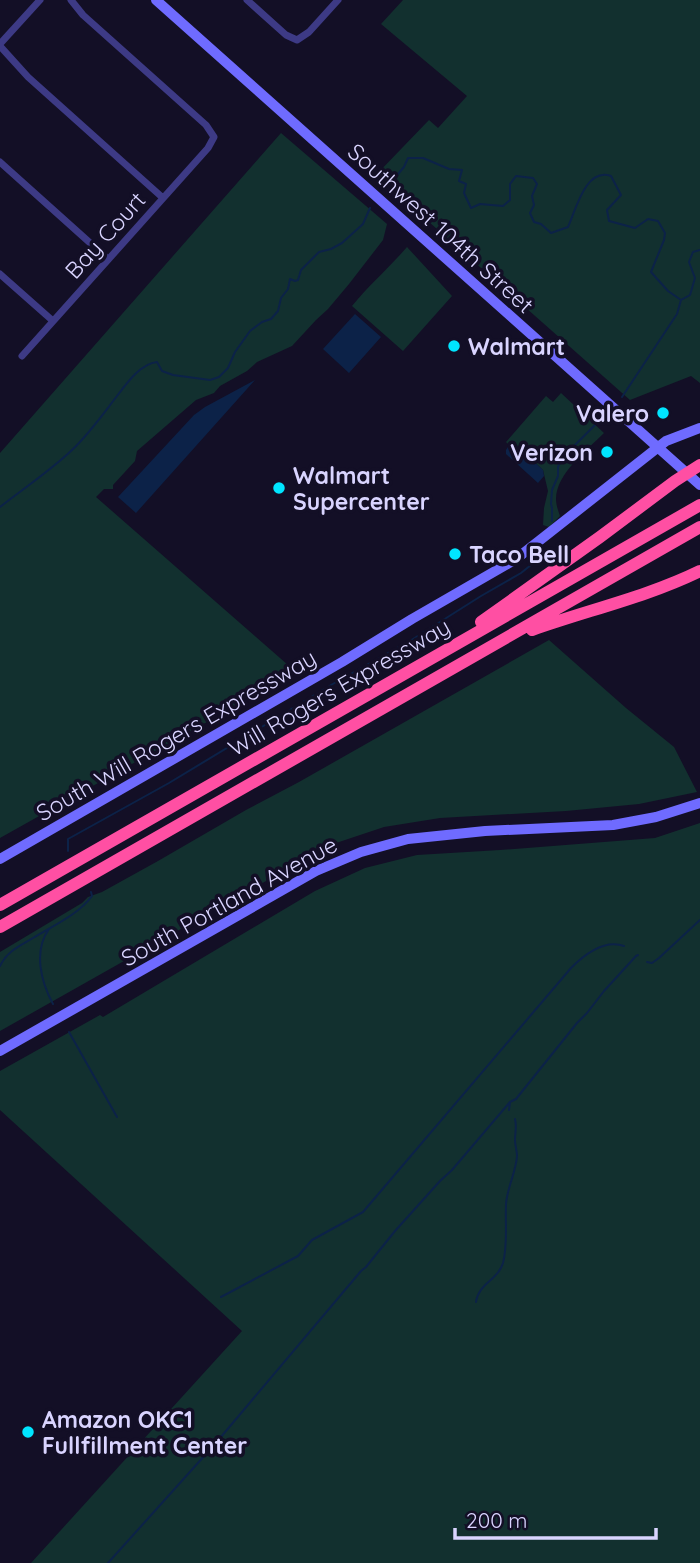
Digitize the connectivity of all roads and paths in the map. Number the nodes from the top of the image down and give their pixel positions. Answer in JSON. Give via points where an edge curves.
{"nodes":[{"id":1,"x":40,"y":0,"type":"edge"},
{"id":2,"x":71,"y":0,"type":"edge"},
{"id":3,"x":156,"y":0,"type":"edge"},
{"id":4,"x":247,"y":0,"type":"edge"},
{"id":5,"x":338,"y":0,"type":"edge"},
{"id":6,"x":0,"y":45,"type":"edge"},
{"id":7,"x":0,"y":162,"type":"edge"},
{"id":8,"x":163,"y":198,"type":"junction"},
{"id":9,"x":108,"y":260,"type":"junction"},
{"id":10,"x":0,"y":274,"type":"edge"},
{"id":11,"x":53,"y":321,"type":"junction"},
{"id":12,"x":22,"y":356,"type":"dead end"},
{"id":13,"x":700,"y":428,"type":"edge"},
{"id":14,"x":658,"y":447,"type":"junction"},
{"id":15,"x":700,"y":466,"type":"edge"},
{"id":16,"x":687,"y":473,"type":"junction"},
{"id":17,"x":700,"y":485,"type":"edge"},
{"id":18,"x":696,"y":507,"type":"edge"},
{"id":19,"x":700,"y":527,"type":"edge"},
{"id":20,"x":700,"y":571,"type":"edge"},
{"id":21,"x":499,"y":642,"type":"junction"},
{"id":22,"x":431,"y":659,"type":"junction"},
{"id":23,"x":700,"y":803,"type":"edge"},
{"id":24,"x":0,"y":859,"type":"edge"},
{"id":25,"x":0,"y":905,"type":"edge"},
{"id":26,"x":0,"y":927,"type":"edge"},
{"id":27,"x":0,"y":1051,"type":"edge"}],
"edges":[{"from":1,"to":6,"type":"street"},
{"from":2,"to":8,"type":"street","name":"Bay Court","via":[[214,137]]},
{"from":3,"to":14,"type":"main road","name":"Southwest 104th Street"},
{"from":4,"to":5,"type":"street","via":[[297,40]]},
{"from":6,"to":8,"type":"street","via":[[28,77]]},
{"from":7,"to":9,"type":"street"},
{"from":8,"to":9,"type":"street","name":"Bay Court"},
{"from":9,"to":11,"type":"street","name":"Bay Court"},
{"from":10,"to":11,"type":"street"},
{"from":11,"to":12,"type":"street","name":"Bay Court"},
{"from":13,"to":14,"type":"main road"},
{"from":14,"to":16,"type":"main road","name":"Southwest 104th Street"},
{"from":14,"to":24,"type":"main road","name":"South Will Rogers Expressway","via":[[516,559]]},
{"from":15,"to":16,"type":"highway"},
{"from":16,"to":17,"type":"main road","name":"Southwest 104th Street"},
{"from":16,"to":22,"type":"highway"},
{"from":18,"to":22,"type":"highway","name":"Will Rogers Expressway"},
{"from":19,"to":21,"type":"highway","name":"Will Rogers Expressway"},
{"from":20,"to":21,"type":"highway"},
{"from":21,"to":26,"type":"highway","name":"Will Rogers Expressway"},
{"from":22,"to":25,"type":"highway","name":"Will Rogers Expressway"},
{"from":23,"to":27,"type":"main road","name":"South Portland Avenue","via":[[612,825],[408,839],[360,852],[316,871]]}]}
